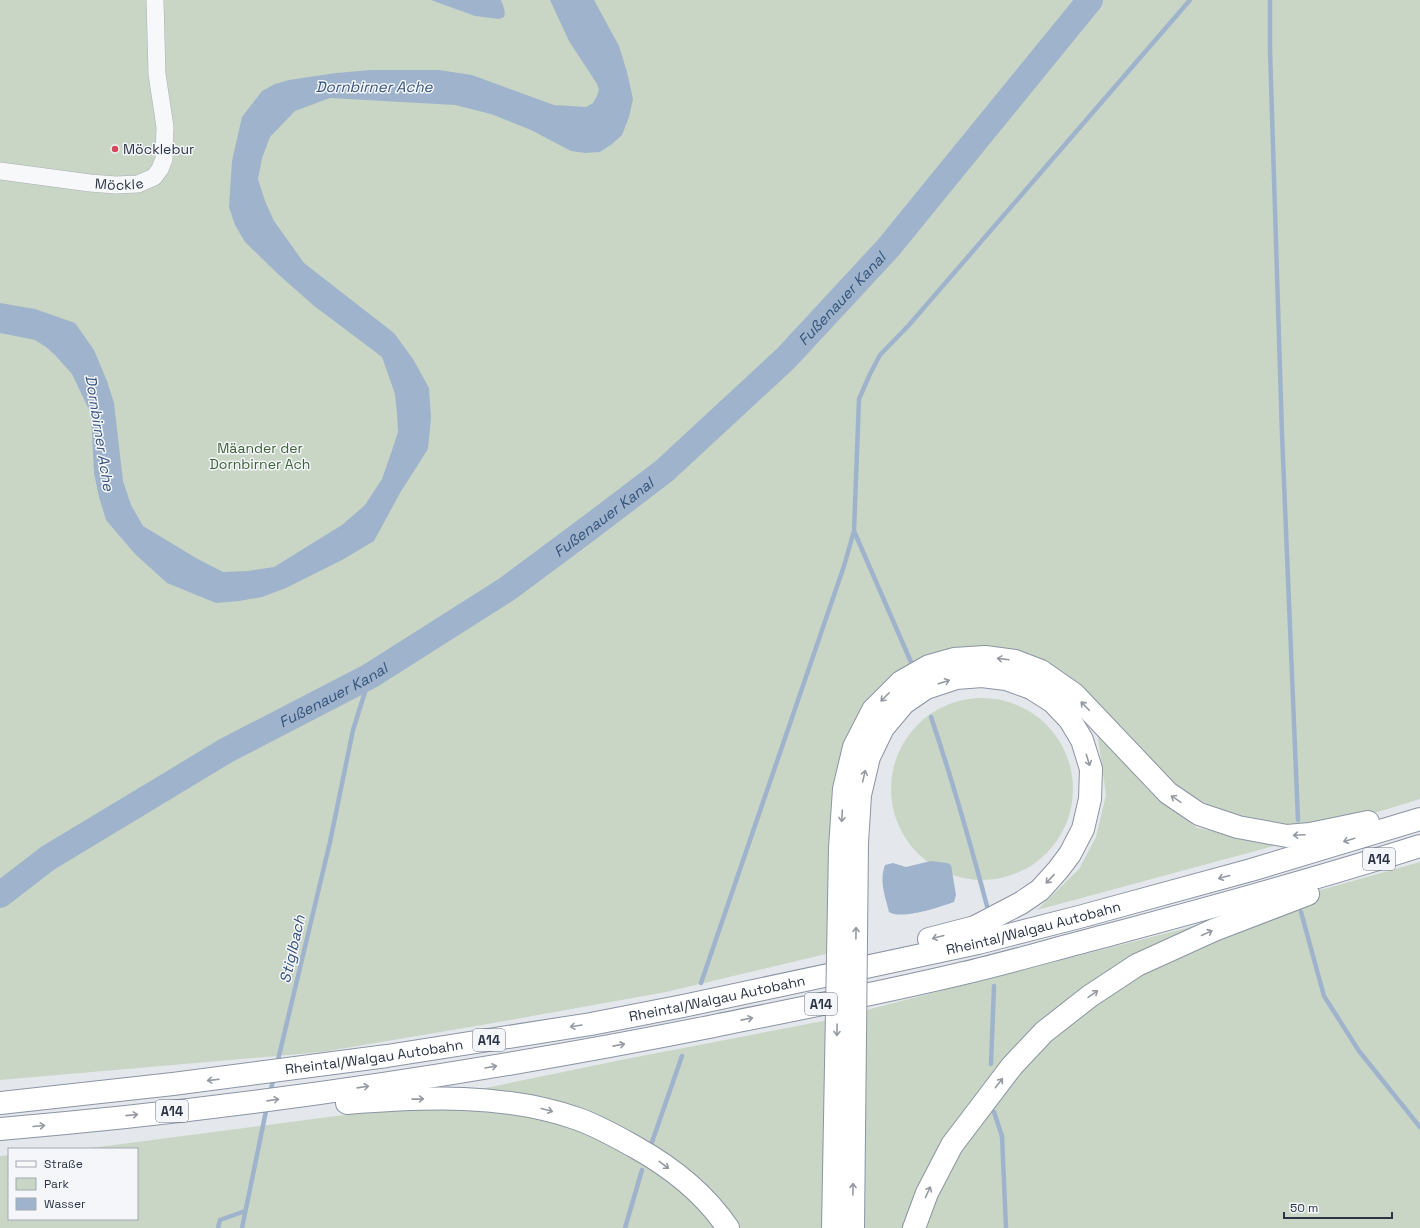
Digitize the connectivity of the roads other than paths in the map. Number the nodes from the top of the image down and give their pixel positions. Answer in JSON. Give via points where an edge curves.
{"nodes":[{"id":1,"x":155,"y":0,"type":"edge"},
{"id":2,"x":0,"y":171,"type":"edge"},
{"id":3,"x":1036,"y":679,"type":"junction"},
{"id":4,"x":1417,"y":820,"type":"edge"},
{"id":5,"x":1420,"y":846,"type":"edge"},
{"id":6,"x":1420,"y":856,"type":"edge"},
{"id":7,"x":797,"y":981,"type":"junction"},
{"id":8,"x":296,"y":1096,"type":"junction"},
{"id":9,"x":0,"y":1103,"type":"edge"},
{"id":10,"x":0,"y":1129,"type":"edge"},
{"id":11,"x":728,"y":1228,"type":"edge"},
{"id":12,"x":833,"y":1228,"type":"edge"},
{"id":13,"x":853,"y":1228,"type":"edge"},
{"id":14,"x":914,"y":1228,"type":"edge"}],
"edges":[{"from":1,"to":2,"type":"street","name":"Möckle","via":[[157,74],[165,127],[164,159],[154,177],[138,184],[116,185]]},
{"from":4,"to":3,"type":"highway","one_way":true,"via":[[1364,822],[1310,834],[1286,836],[1238,827],[1199,814],[1168,793],[1074,694]]},
{"from":3,"to":7,"type":"highway","one_way":true,"via":[[1070,720],[1082,740],[1091,769],[1090,799],[1084,829],[1058,870],[1040,890],[975,927],[871,954]]},
{"from":3,"to":12,"type":"highway","one_way":true,"bridge":true,"via":[[1015,661],[985,657],[954,659],[929,666],[901,682],[873,710],[854,747],[844,789],[840,848]]},
{"from":13,"to":3,"type":"highway","one_way":true,"bridge":true,"via":[[857,843],[860,795],[869,757],[883,728],[904,704],[926,688],[956,678],[982,676]]},
{"from":4,"to":7,"type":"highway","name":"Rheintal/Walgau Autobahn","number":"A14","one_way":true,"via":[[1251,870],[1079,917],[978,943]]},
{"from":8,"to":5,"type":"highway","name":"Rheintal/Walgau Autobahn","number":"A14","one_way":true,"via":[[412,1080],[608,1047],[966,973],[1338,872]]},
{"from":14,"to":6,"type":"highway","one_way":true,"via":[[927,1193],[949,1151],[980,1108],[1012,1066],[1044,1032],[1090,996],[1137,965],[1214,930],[1292,899],[1417,860]]},
{"from":7,"to":9,"type":"highway","name":"Rheintal/Walgau Autobahn","number":"A14","one_way":true,"via":[[591,1024],[387,1056],[252,1075]]},
{"from":10,"to":8,"type":"highway","name":"Rheintal/Walgau Autobahn","number":"A14","one_way":true,"via":[[93,1121]]},
{"from":8,"to":11,"type":"highway","one_way":true,"via":[[332,1104],[396,1099],[491,1100],[533,1107],[579,1119],[655,1158],[687,1183],[718,1213]]}]}
